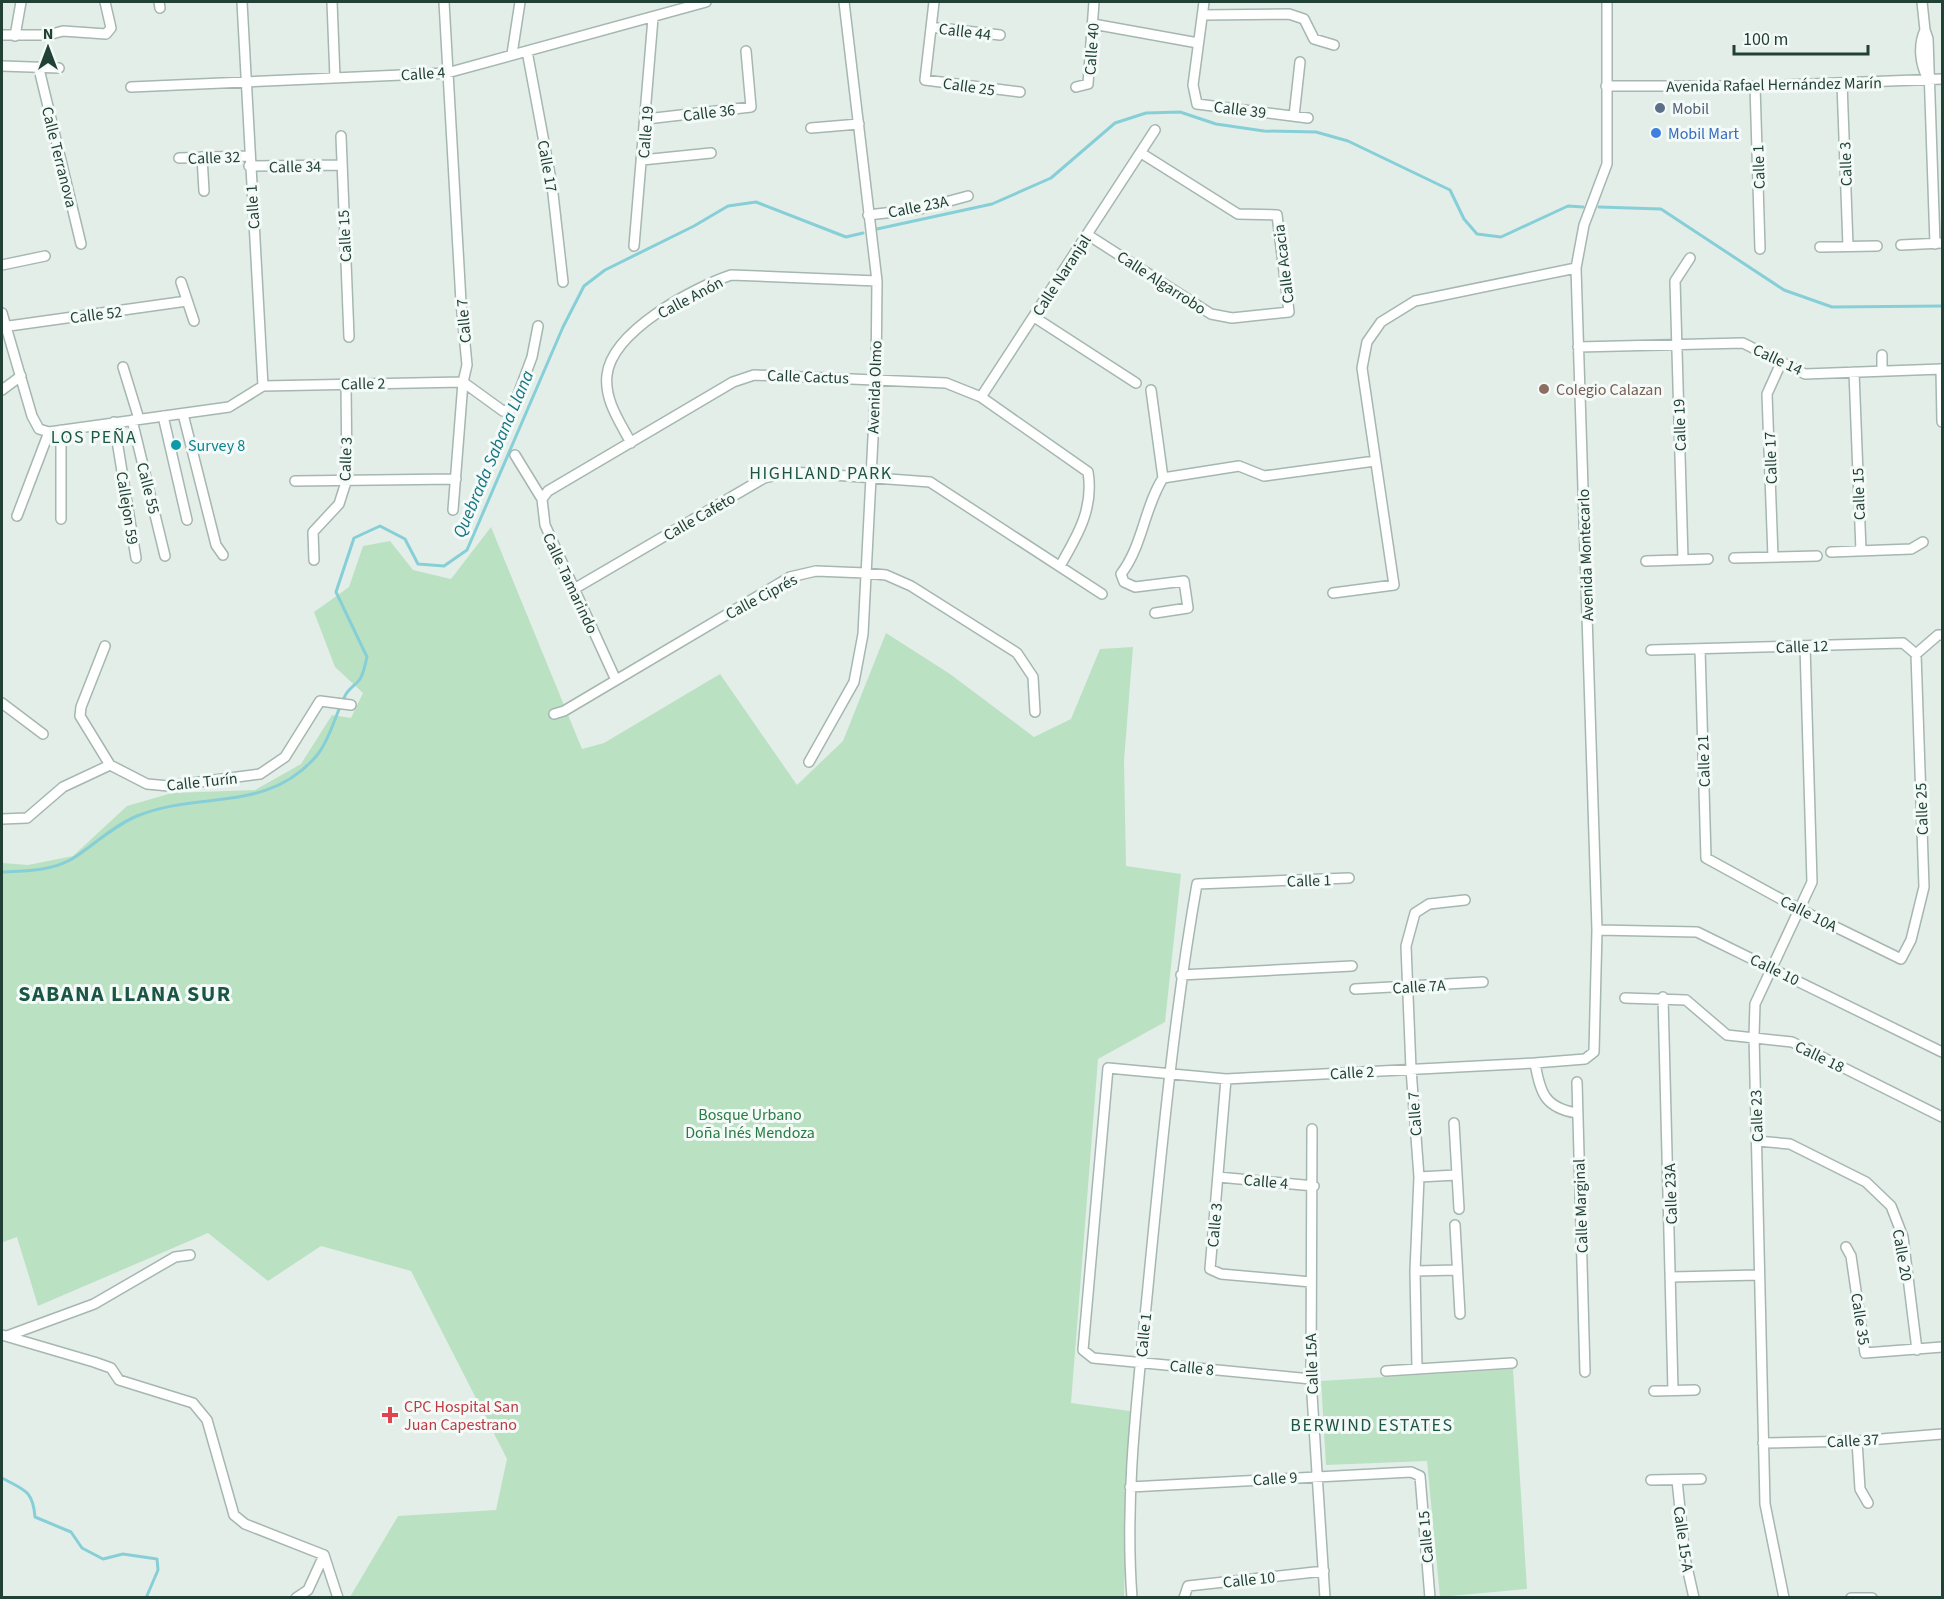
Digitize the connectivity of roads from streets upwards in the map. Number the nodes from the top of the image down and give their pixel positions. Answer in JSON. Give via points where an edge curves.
{"nodes":[{"id":1,"x":21,"y":2,"type":"edge"},
{"id":2,"x":105,"y":2,"type":"edge"},
{"id":3,"x":242,"y":2,"type":"edge"},
{"id":4,"x":333,"y":2,"type":"edge"},
{"id":5,"x":444,"y":2,"type":"edge"},
{"id":6,"x":520,"y":2,"type":"edge"},
{"id":7,"x":706,"y":2,"type":"edge"},
{"id":8,"x":844,"y":2,"type":"edge"},
{"id":9,"x":934,"y":2,"type":"edge"},
{"id":10,"x":1094,"y":2,"type":"edge"},
{"id":11,"x":1204,"y":2,"type":"edge"},
{"id":12,"x":1607,"y":2,"type":"edge"},
{"id":13,"x":1922,"y":2,"type":"edge"},
{"id":14,"x":1203,"y":15,"type":"junction"},
{"id":15,"x":653,"y":18,"type":"junction"},
{"id":16,"x":1093,"y":24,"type":"junction"},
{"id":17,"x":931,"y":27,"type":"junction"},
{"id":18,"x":2,"y":35,"type":"edge"},
{"id":19,"x":1000,"y":35,"type":"dead end"},
{"id":20,"x":15,"y":36,"type":"junction"},
{"id":21,"x":1198,"y":43,"type":"junction"},
{"id":22,"x":1334,"y":45,"type":"dead end"},
{"id":23,"x":527,"y":51,"type":"junction"},
{"id":24,"x":746,"y":51,"type":"dead end"},
{"id":25,"x":512,"y":54,"type":"junction"},
{"id":26,"x":1300,"y":62,"type":"dead end"},
{"id":27,"x":2,"y":66,"type":"edge"},
{"id":28,"x":59,"y":68,"type":"dead end"},
{"id":29,"x":39,"y":69,"type":"junction"},
{"id":30,"x":447,"y":73,"type":"junction"},
{"id":31,"x":335,"y":78,"type":"junction"},
{"id":32,"x":1942,"y":79,"type":"edge"},
{"id":33,"x":1928,"y":80,"type":"junction"},
{"id":34,"x":246,"y":83,"type":"junction"},
{"id":35,"x":1842,"y":83,"type":"junction"},
{"id":36,"x":1606,"y":86,"type":"junction"},
{"id":37,"x":1755,"y":86,"type":"junction"},
{"id":38,"x":131,"y":87,"type":"dead end"},
{"id":39,"x":1076,"y":87,"type":"dead end"},
{"id":40,"x":1020,"y":92,"type":"dead end"},
{"id":41,"x":1294,"y":116,"type":"junction"},
{"id":42,"x":1308,"y":118,"type":"dead end"},
{"id":43,"x":646,"y":119,"type":"junction"},
{"id":44,"x":859,"y":124,"type":"junction"},
{"id":45,"x":811,"y":128,"type":"dead end"},
{"id":46,"x":1155,"y":130,"type":"dead end"},
{"id":47,"x":341,"y":136,"type":"dead end"},
{"id":48,"x":711,"y":153,"type":"dead end"},
{"id":49,"x":1141,"y":153,"type":"junction"},
{"id":50,"x":249,"y":156,"type":"junction"},
{"id":51,"x":202,"y":157,"type":"junction"},
{"id":52,"x":178,"y":158,"type":"dead end"},
{"id":53,"x":642,"y":160,"type":"junction"},
{"id":54,"x":341,"y":165,"type":"junction"},
{"id":55,"x":249,"y":166,"type":"junction"},
{"id":56,"x":204,"y":191,"type":"dead end"},
{"id":57,"x":968,"y":196,"type":"dead end"},
{"id":58,"x":868,"y":215,"type":"junction"},
{"id":59,"x":1088,"y":235,"type":"junction"},
{"id":60,"x":1939,"y":243,"type":"edge"},
{"id":61,"x":81,"y":244,"type":"dead end"},
{"id":62,"x":1901,"y":245,"type":"dead end"},
{"id":63,"x":634,"y":246,"type":"dead end"},
{"id":64,"x":1848,"y":246,"type":"junction"},
{"id":65,"x":1877,"y":246,"type":"dead end"},
{"id":66,"x":1820,"y":247,"type":"dead end"},
{"id":67,"x":1760,"y":249,"type":"dead end"},
{"id":68,"x":45,"y":256,"type":"dead end"},
{"id":69,"x":1690,"y":258,"type":"dead end"},
{"id":70,"x":2,"y":265,"type":"edge"},
{"id":71,"x":1576,"y":268,"type":"junction"},
{"id":72,"x":878,"y":281,"type":"junction"},
{"id":73,"x":181,"y":282,"type":"dead end"},
{"id":74,"x":563,"y":282,"type":"dead end"},
{"id":75,"x":187,"y":301,"type":"junction"},
{"id":76,"x":1277,"y":313,"type":"joint"},
{"id":77,"x":2,"y":314,"type":"edge"},
{"id":78,"x":1034,"y":317,"type":"junction"},
{"id":79,"x":194,"y":321,"type":"dead end"},
{"id":80,"x":538,"y":326,"type":"dead end"},
{"id":81,"x":4,"y":327,"type":"edge"},
{"id":82,"x":349,"y":337,"type":"dead end"},
{"id":83,"x":1676,"y":344,"type":"junction"},
{"id":84,"x":1578,"y":347,"type":"junction"},
{"id":85,"x":1882,"y":355,"type":"dead end"},
{"id":86,"x":1781,"y":363,"type":"junction"},
{"id":87,"x":123,"y":367,"type":"dead end"},
{"id":88,"x":1942,"y":369,"type":"edge"},
{"id":89,"x":1882,"y":371,"type":"junction"},
{"id":90,"x":1854,"y":372,"type":"junction"},
{"id":91,"x":21,"y":376,"type":"junction"},
{"id":92,"x":876,"y":378,"type":"junction"},
{"id":93,"x":464,"y":382,"type":"junction"},
{"id":94,"x":1136,"y":383,"type":"dead end"},
{"id":95,"x":346,"y":384,"type":"junction"},
{"id":96,"x":263,"y":386,"type":"junction"},
{"id":97,"x":2,"y":390,"type":"edge"},
{"id":98,"x":1151,"y":390,"type":"dead end"},
{"id":99,"x":981,"y":397,"type":"junction"},
{"id":100,"x":183,"y":414,"type":"junction"},
{"id":101,"x":163,"y":416,"type":"junction"},
{"id":102,"x":136,"y":419,"type":"junction"},
{"id":103,"x":114,"y":422,"type":"junction"},
{"id":104,"x":1942,"y":422,"type":"edge"},
{"id":105,"x":61,"y":430,"type":"junction"},
{"id":106,"x":49,"y":432,"type":"junction"},
{"id":107,"x":631,"y":442,"type":"junction"},
{"id":108,"x":515,"y":455,"type":"dead end"},
{"id":109,"x":1375,"y":461,"type":"junction"},
{"id":110,"x":870,"y":476,"type":"junction"},
{"id":111,"x":1163,"y":478,"type":"junction"},
{"id":112,"x":346,"y":479,"type":"junction"},
{"id":113,"x":456,"y":479,"type":"junction"},
{"id":114,"x":295,"y":481,"type":"dead end"},
{"id":115,"x":542,"y":499,"type":"junction"},
{"id":116,"x":453,"y":510,"type":"dead end"},
{"id":117,"x":17,"y":516,"type":"dead end"},
{"id":118,"x":61,"y":519,"type":"dead end"},
{"id":119,"x":187,"y":520,"type":"dead end"},
{"id":120,"x":1923,"y":542,"type":"dead end"},
{"id":121,"x":1861,"y":551,"type":"junction"},
{"id":122,"x":1831,"y":552,"type":"dead end"},
{"id":123,"x":223,"y":555,"type":"dead end"},
{"id":124,"x":165,"y":556,"type":"dead end"},
{"id":125,"x":1773,"y":556,"type":"junction"},
{"id":126,"x":1816,"y":556,"type":"dead end"},
{"id":127,"x":136,"y":558,"type":"dead end"},
{"id":128,"x":1734,"y":558,"type":"dead end"},
{"id":129,"x":1683,"y":559,"type":"junction"},
{"id":130,"x":1708,"y":559,"type":"dead end"},
{"id":131,"x":314,"y":560,"type":"dead end"},
{"id":132,"x":1646,"y":561,"type":"dead end"},
{"id":133,"x":1060,"y":566,"type":"junction"},
{"id":134,"x":865,"y":573,"type":"junction"},
{"id":135,"x":574,"y":589,"type":"junction"},
{"id":136,"x":1333,"y":593,"type":"dead end"},
{"id":137,"x":1102,"y":594,"type":"dead end"},
{"id":138,"x":1155,"y":613,"type":"dead end"},
{"id":139,"x":1942,"y":635,"type":"edge"},
{"id":140,"x":105,"y":646,"type":"dead end"},
{"id":141,"x":1805,"y":646,"type":"junction"},
{"id":142,"x":1700,"y":649,"type":"junction"},
{"id":143,"x":1651,"y":650,"type":"dead end"},
{"id":144,"x":1916,"y":654,"type":"junction"},
{"id":145,"x":615,"y":678,"type":"junction"},
{"id":146,"x":2,"y":703,"type":"edge"},
{"id":147,"x":351,"y":705,"type":"dead end"},
{"id":148,"x":1035,"y":712,"type":"dead end"},
{"id":149,"x":554,"y":714,"type":"dead end"},
{"id":150,"x":43,"y":734,"type":"dead end"},
{"id":151,"x":809,"y":762,"type":"dead end"},
{"id":152,"x":110,"y":765,"type":"junction"},
{"id":153,"x":2,"y":819,"type":"edge"},
{"id":154,"x":1718,"y":865,"type":"joint"},
{"id":155,"x":1349,"y":878,"type":"dead end"},
{"id":156,"x":1465,"y":900,"type":"dead end"},
{"id":157,"x":1801,"y":910,"type":"junction"},
{"id":158,"x":1597,"y":930,"type":"junction"},
{"id":159,"x":1901,"y":959,"type":"joint"},
{"id":160,"x":1352,"y":966,"type":"dead end"},
{"id":161,"x":1773,"y":967,"type":"junction"},
{"id":162,"x":1181,"y":975,"type":"junction"},
{"id":163,"x":1483,"y":982,"type":"dead end"},
{"id":164,"x":1407,"y":987,"type":"junction"},
{"id":165,"x":1355,"y":989,"type":"dead end"},
{"id":166,"x":1664,"y":997,"type":"junction"},
{"id":167,"x":1625,"y":998,"type":"dead end"},
{"id":168,"x":1754,"y":1036,"type":"junction"},
{"id":169,"x":1942,"y":1052,"type":"edge"},
{"id":170,"x":1535,"y":1063,"type":"junction"},
{"id":171,"x":1411,"y":1069,"type":"junction"},
{"id":172,"x":1169,"y":1074,"type":"junction"},
{"id":173,"x":1226,"y":1079,"type":"junction"},
{"id":174,"x":1577,"y":1082,"type":"dead end"},
{"id":175,"x":1577,"y":1113,"type":"junction"},
{"id":176,"x":1942,"y":1117,"type":"edge"},
{"id":177,"x":1454,"y":1124,"type":"dead end"},
{"id":178,"x":1312,"y":1129,"type":"dead end"},
{"id":179,"x":1757,"y":1142,"type":"junction"},
{"id":180,"x":1456,"y":1175,"type":"junction"},
{"id":181,"x":1218,"y":1177,"type":"junction"},
{"id":182,"x":1419,"y":1177,"type":"junction"},
{"id":183,"x":1314,"y":1186,"type":"junction"},
{"id":184,"x":1459,"y":1209,"type":"dead end"},
{"id":185,"x":1455,"y":1225,"type":"dead end"},
{"id":186,"x":1846,"y":1247,"type":"dead end"},
{"id":187,"x":190,"y":1256,"type":"dead end"},
{"id":188,"x":1457,"y":1270,"type":"junction"},
{"id":189,"x":1415,"y":1271,"type":"junction"},
{"id":190,"x":1758,"y":1275,"type":"junction"},
{"id":191,"x":1672,"y":1277,"type":"junction"},
{"id":192,"x":1311,"y":1282,"type":"junction"},
{"id":193,"x":1460,"y":1314,"type":"dead end"},
{"id":194,"x":4,"y":1336,"type":"edge"},
{"id":195,"x":1083,"y":1343,"type":"joint"},
{"id":196,"x":1942,"y":1347,"type":"edge"},
{"id":197,"x":1917,"y":1350,"type":"junction"},
{"id":198,"x":1141,"y":1362,"type":"junction"},
{"id":199,"x":1512,"y":1363,"type":"dead end"},
{"id":200,"x":1417,"y":1368,"type":"junction"},
{"id":201,"x":1386,"y":1371,"type":"dead end"},
{"id":202,"x":1585,"y":1372,"type":"dead end"},
{"id":203,"x":1311,"y":1379,"type":"junction"},
{"id":204,"x":1673,"y":1390,"type":"junction"},
{"id":205,"x":1695,"y":1390,"type":"dead end"},
{"id":206,"x":1654,"y":1391,"type":"dead end"},
{"id":207,"x":1942,"y":1434,"type":"edge"},
{"id":208,"x":1857,"y":1441,"type":"junction"},
{"id":209,"x":1763,"y":1443,"type":"junction"},
{"id":210,"x":1318,"y":1476,"type":"junction"},
{"id":211,"x":1420,"y":1476,"type":"joint"},
{"id":212,"x":1701,"y":1479,"type":"dead end"},
{"id":213,"x":1651,"y":1480,"type":"dead end"},
{"id":214,"x":1677,"y":1480,"type":"junction"},
{"id":215,"x":1130,"y":1487,"type":"junction"},
{"id":216,"x":1868,"y":1503,"type":"dead end"},
{"id":217,"x":324,"y":1555,"type":"junction"},
{"id":218,"x":1324,"y":1572,"type":"junction"},
{"id":219,"x":296,"y":1598,"type":"edge"},
{"id":220,"x":338,"y":1598,"type":"edge"},
{"id":221,"x":1132,"y":1598,"type":"edge"},
{"id":222,"x":1184,"y":1598,"type":"edge"},
{"id":223,"x":1325,"y":1598,"type":"edge"},
{"id":224,"x":1430,"y":1598,"type":"edge"},
{"id":225,"x":1694,"y":1598,"type":"edge"},
{"id":226,"x":1784,"y":1598,"type":"edge"},
{"id":227,"x":1851,"y":1598,"type":"edge"},
{"id":228,"x":1872,"y":1598,"type":"edge"}],
"edges":[{"from":1,"to":20,"type":"street"},
{"from":2,"to":20,"type":"street","via":[[111,28],[106,34],[63,31]]},
{"from":3,"to":34,"type":"street","name":"Calle 1"},
{"from":4,"to":31,"type":"street"},
{"from":5,"to":30,"type":"street","name":"Calle 7"},
{"from":6,"to":25,"type":"street"},
{"from":7,"to":15,"type":"street","name":"Calle 4"},
{"from":8,"to":44,"type":"street","name":"Avenida Olmo"},
{"from":9,"to":17,"type":"street","name":"Calle 25"},
{"from":10,"to":16,"type":"street","name":"Calle 40"},
{"from":11,"to":14,"type":"street","name":"Calle 39"},
{"from":12,"to":36,"type":"street","name":"Avenida Montecarlo"},
{"from":13,"to":33,"type":"street","via":[[1928,39]]},
{"from":14,"to":21,"type":"street","name":"Calle 39"},
{"from":14,"to":22,"type":"street","via":[[1289,14],[1304,19],[1314,39]]},
{"from":15,"to":23,"type":"street","name":"Calle 4"},
{"from":15,"to":43,"type":"street","name":"Calle 19"},
{"from":16,"to":21,"type":"street"},
{"from":16,"to":39,"type":"street","name":"Calle 40","via":[[1088,84]]},
{"from":17,"to":19,"type":"street","name":"Calle 44"},
{"from":17,"to":40,"type":"street","name":"Calle 25","via":[[925,80]]},
{"from":18,"to":20,"type":"street"},
{"from":21,"to":41,"type":"street","name":"Calle 39","via":[[1193,85],[1197,104]]},
{"from":23,"to":25,"type":"street","name":"Calle 4"},
{"from":23,"to":74,"type":"street","name":"Calle 17","via":[[552,185]]},
{"from":24,"to":43,"type":"street","name":"Calle 36","via":[[751,107]]},
{"from":25,"to":30,"type":"street","name":"Calle 4"},
{"from":26,"to":41,"type":"street"},
{"from":27,"to":29,"type":"street"},
{"from":28,"to":29,"type":"street"},
{"from":29,"to":61,"type":"street","name":"Calle Terranova"},
{"from":30,"to":31,"type":"street","name":"Calle 4"},
{"from":30,"to":93,"type":"street","name":"Calle 7","via":[[467,365]]},
{"from":31,"to":34,"type":"street","name":"Calle 4"},
{"from":32,"to":33,"type":"street","name":"Avenida Rafael Hernández Marín"},
{"from":33,"to":35,"type":"street","name":"Avenida Rafael Hernández Marín"},
{"from":33,"to":60,"type":"street"},
{"from":34,"to":38,"type":"street","name":"Calle 4"},
{"from":34,"to":50,"type":"street","name":"Calle 1"},
{"from":35,"to":37,"type":"street","name":"Avenida Rafael Hernández Marín"},
{"from":35,"to":64,"type":"street","name":"Calle 3"},
{"from":36,"to":37,"type":"street","name":"Avenida Rafael Hernández Marín"},
{"from":36,"to":71,"type":"street","name":"Avenida Montecarlo","via":[[1607,164],[1584,225]]},
{"from":37,"to":67,"type":"street","name":"Calle 1"},
{"from":41,"to":42,"type":"street","name":"Calle 39"},
{"from":43,"to":53,"type":"street","name":"Calle 19"},
{"from":44,"to":45,"type":"street"},
{"from":44,"to":58,"type":"street","name":"Avenida Olmo"},
{"from":46,"to":49,"type":"street","name":"Calle Naranjal"},
{"from":47,"to":54,"type":"street","name":"Calle 15"},
{"from":48,"to":53,"type":"street"},
{"from":49,"to":59,"type":"street","name":"Calle Naranjal"},
{"from":49,"to":76,"type":"street","name":"Calle Acacia","via":[[1238,214],[1277,215],[1289,312]]},
{"from":50,"to":51,"type":"street","name":"Calle 32"},
{"from":50,"to":55,"type":"street","name":"Calle 1"},
{"from":51,"to":52,"type":"street","name":"Calle 32"},
{"from":51,"to":56,"type":"street"},
{"from":53,"to":63,"type":"street","name":"Calle 19"},
{"from":54,"to":55,"type":"street","name":"Calle 34"},
{"from":54,"to":82,"type":"street","name":"Calle 15"},
{"from":55,"to":96,"type":"street","name":"Calle 1"},
{"from":57,"to":58,"type":"street","name":"Calle 23A","via":[[920,209]]},
{"from":58,"to":72,"type":"street","name":"Avenida Olmo"},
{"from":59,"to":76,"type":"street","name":"Calle Algarrobo","via":[[1211,314],[1232,318]]},
{"from":59,"to":78,"type":"street","name":"Calle Naranjal"},
{"from":60,"to":62,"type":"street"},
{"from":64,"to":65,"type":"street"},
{"from":64,"to":66,"type":"street"},
{"from":68,"to":70,"type":"street"},
{"from":69,"to":83,"type":"street","name":"Calle 19","via":[[1675,281]]},
{"from":71,"to":84,"type":"street","name":"Avenida Montecarlo"},
{"from":71,"to":109,"type":"street","via":[[1415,301],[1382,322],[1367,342],[1362,368]]},
{"from":72,"to":92,"type":"street","name":"Avenida Olmo"},
{"from":72,"to":107,"type":"street","name":"Calle Anón","via":[[731,275],[640,324],[616,348],[607,374],[609,402]]},
{"from":73,"to":75,"type":"street"},
{"from":75,"to":79,"type":"street"},
{"from":75,"to":81,"type":"street","name":"Calle 52"},
{"from":77,"to":81,"type":"street"},
{"from":78,"to":94,"type":"street"},
{"from":78,"to":99,"type":"street","name":"Calle Naranjal"},
{"from":80,"to":93,"type":"street","via":[[532,357],[513,408],[503,411]]},
{"from":81,"to":91,"type":"street"},
{"from":83,"to":84,"type":"street","name":"Calle 14"},
{"from":83,"to":86,"type":"street","name":"Calle 14","via":[[1743,343]]},
{"from":83,"to":129,"type":"street","name":"Calle 19"},
{"from":84,"to":158,"type":"street","name":"Avenida Montecarlo"},
{"from":85,"to":89,"type":"street"},
{"from":86,"to":90,"type":"street","name":"Calle 14","via":[[1805,374]]},
{"from":86,"to":125,"type":"street","name":"Calle 17","via":[[1767,394]]},
{"from":87,"to":102,"type":"street","name":"Calle 55"},
{"from":88,"to":89,"type":"street","name":"Calle 14"},
{"from":88,"to":104,"type":"street"},
{"from":89,"to":90,"type":"street","name":"Calle 14"},
{"from":90,"to":121,"type":"street","name":"Calle 15"},
{"from":91,"to":97,"type":"street"},
{"from":91,"to":106,"type":"street","via":[[32,416],[39,429]]},
{"from":92,"to":99,"type":"street","name":"Calle Cactus","via":[[946,383]]},
{"from":92,"to":107,"type":"street","name":"Calle Cactus","via":[[754,375],[733,382]]},
{"from":92,"to":110,"type":"street","name":"Avenida Olmo"},
{"from":93,"to":95,"type":"street","name":"Calle 2"},
{"from":93,"to":113,"type":"street","name":"Calle 7"},
{"from":95,"to":96,"type":"street","name":"Calle 2"},
{"from":95,"to":112,"type":"street","name":"Calle 3"},
{"from":96,"to":100,"type":"street","via":[[229,407]]},
{"from":98,"to":111,"type":"street"},
{"from":99,"to":133,"type":"street","name":"Calle Cactus","via":[[1088,471],[1091,490],[1082,527]]},
{"from":100,"to":101,"type":"street"},
{"from":100,"to":123,"type":"street","via":[[216,545]]},
{"from":101,"to":102,"type":"street"},
{"from":101,"to":119,"type":"street"},
{"from":102,"to":103,"type":"street"},
{"from":102,"to":124,"type":"street","name":"Calle 55"},
{"from":103,"to":105,"type":"street"},
{"from":103,"to":127,"type":"street","name":"Callejon 59"},
{"from":105,"to":106,"type":"street"},
{"from":105,"to":118,"type":"street"},
{"from":106,"to":117,"type":"street"},
{"from":107,"to":115,"type":"street","name":"Calle Cactus","via":[[548,491]]},
{"from":108,"to":115,"type":"street","name":"Calle Tamarindo"},
{"from":109,"to":111,"type":"street","via":[[1264,476],[1239,466]]},
{"from":109,"to":136,"type":"street","via":[[1394,585]]},
{"from":110,"to":133,"type":"street","name":"Calle Cafeto","via":[[930,482]]},
{"from":110,"to":134,"type":"street","name":"Avenida Olmo"},
{"from":110,"to":135,"type":"street","name":"Calle Cafeto","via":[[792,472],[764,478]]},
{"from":111,"to":138,"type":"street","via":[[1151,496],[1141,537],[1121,574],[1124,582],[1135,586],[1184,581],[1188,608]]},
{"from":112,"to":113,"type":"street"},
{"from":112,"to":114,"type":"street"},
{"from":112,"to":131,"type":"street","name":"Calle 3","via":[[339,504],[313,532]]},
{"from":113,"to":116,"type":"street","name":"Calle 7"},
{"from":115,"to":135,"type":"street","name":"Calle Tamarindo","via":[[545,525]]},
{"from":120,"to":121,"type":"street","via":[[1911,549]]},
{"from":121,"to":122,"type":"street"},
{"from":125,"to":126,"type":"street"},
{"from":125,"to":128,"type":"street"},
{"from":129,"to":130,"type":"street"},
{"from":129,"to":132,"type":"street"},
{"from":133,"to":137,"type":"street","name":"Calle Cafeto"},
{"from":134,"to":145,"type":"street","name":"Calle Ciprés","via":[[816,571],[790,577]]},
{"from":134,"to":148,"type":"street","name":"Calle Ciprés","via":[[886,575],[912,586],[1017,653],[1033,677]]},
{"from":134,"to":151,"type":"street","name":"Avenida Olmo","via":[[863,634],[854,682]]},
{"from":135,"to":145,"type":"street","name":"Calle Tamarindo"},
{"from":139,"to":144,"type":"street"},
{"from":140,"to":152,"type":"street","via":[[80,716]]},
{"from":141,"to":142,"type":"street","name":"Calle 12"},
{"from":141,"to":144,"type":"street","name":"Calle 12","via":[[1903,643]]},
{"from":141,"to":157,"type":"street","name":"Calle 23","via":[[1812,882]]},
{"from":142,"to":143,"type":"street","name":"Calle 12"},
{"from":142,"to":154,"type":"street","name":"Calle 21","via":[[1706,858]]},
{"from":144,"to":159,"type":"street","name":"Calle 25","via":[[1924,887],[1911,940]]},
{"from":145,"to":149,"type":"street","name":"Calle Ciprés"},
{"from":146,"to":150,"type":"street"},
{"from":147,"to":152,"type":"street","name":"Calle Turín","via":[[320,701],[285,757],[260,774],[169,786],[147,783]]},
{"from":152,"to":153,"type":"street","via":[[63,788],[27,818]]},
{"from":154,"to":157,"type":"street","name":"Calle 10A"},
{"from":155,"to":162,"type":"street","name":"Calle 1","via":[[1197,884]]},
{"from":156,"to":164,"type":"street","name":"Calle 7","via":[[1429,904],[1415,913],[1406,946]]},
{"from":157,"to":159,"type":"street","name":"Calle 10A"},
{"from":157,"to":161,"type":"street","name":"Calle 23"},
{"from":158,"to":161,"type":"street","name":"Calle 10","via":[[1697,932]]},
{"from":158,"to":170,"type":"street","name":"Avenida Montecarlo","via":[[1594,1052],[1585,1059]]},
{"from":160,"to":162,"type":"street"},
{"from":161,"to":168,"type":"street","name":"Calle 23","via":[[1755,1004]]},
{"from":161,"to":169,"type":"street","name":"Calle 10"},
{"from":162,"to":172,"type":"street","name":"Calle 1"},
{"from":163,"to":164,"type":"street","name":"Calle 7A"},
{"from":164,"to":165,"type":"street","name":"Calle 7A"},
{"from":164,"to":171,"type":"street","name":"Calle 7"},
{"from":166,"to":167,"type":"street","name":"Calle 18"},
{"from":166,"to":168,"type":"street","name":"Calle 18","via":[[1686,1000],[1727,1035]]},
{"from":166,"to":191,"type":"street","name":"Calle 23A"},
{"from":168,"to":176,"type":"street","name":"Calle 18","via":[[1792,1042]]},
{"from":168,"to":179,"type":"street","name":"Calle 23"},
{"from":170,"to":171,"type":"street","name":"Calle 2"},
{"from":170,"to":175,"type":"street","via":[[1538,1084],[1547,1101],[1560,1110]]},
{"from":171,"to":173,"type":"street","name":"Calle 2"},
{"from":171,"to":182,"type":"street","name":"Calle 7"},
{"from":172,"to":173,"type":"street","name":"Calle 2"},
{"from":172,"to":195,"type":"street","name":"Calle 2","via":[[1108,1068]]},
{"from":172,"to":198,"type":"street","name":"Calle 1"},
{"from":173,"to":181,"type":"street","name":"Calle 3"},
{"from":174,"to":175,"type":"street","name":"Calle Marginal"},
{"from":175,"to":202,"type":"street","name":"Calle Marginal"},
{"from":177,"to":180,"type":"street"},
{"from":178,"to":183,"type":"street","name":"Calle 15A"},
{"from":179,"to":190,"type":"street","name":"Calle 23"},
{"from":179,"to":197,"type":"street","name":"Calle 20","via":[[1790,1144],[1866,1182],[1891,1206],[1903,1237]]},
{"from":180,"to":182,"type":"street"},
{"from":180,"to":184,"type":"street"},
{"from":181,"to":183,"type":"street","name":"Calle 4"},
{"from":181,"to":192,"type":"street","name":"Calle 3","via":[[1210,1269],[1221,1274]]},
{"from":182,"to":189,"type":"street","name":"Calle 7"},
{"from":183,"to":192,"type":"street","name":"Calle 15A"},
{"from":185,"to":188,"type":"street"},
{"from":186,"to":197,"type":"street","name":"Calle 35","via":[[1851,1256],[1865,1353]]},
{"from":187,"to":194,"type":"street","via":[[175,1257],[94,1304]]},
{"from":188,"to":189,"type":"street"},
{"from":188,"to":193,"type":"street"},
{"from":189,"to":200,"type":"street","name":"Calle 7"},
{"from":190,"to":191,"type":"street"},
{"from":190,"to":209,"type":"street","name":"Calle 23"},
{"from":191,"to":204,"type":"street","name":"Calle 23A"},
{"from":192,"to":203,"type":"street","name":"Calle 15A"},
{"from":194,"to":217,"type":"street","via":[[111,1368],[118,1380],[193,1403],[207,1420],[234,1515],[245,1524]]},
{"from":195,"to":198,"type":"street","name":"Calle 8","via":[[1083,1350],[1093,1358]]},
{"from":196,"to":197,"type":"street","name":"Calle 35"},
{"from":198,"to":203,"type":"street","name":"Calle 8"},
{"from":198,"to":215,"type":"street","name":"Calle 1"},
{"from":199,"to":200,"type":"street"},
{"from":200,"to":201,"type":"street"},
{"from":203,"to":210,"type":"street","name":"Calle 15A"},
{"from":204,"to":205,"type":"street"},
{"from":204,"to":206,"type":"street"},
{"from":207,"to":208,"type":"street","name":"Calle 37"},
{"from":208,"to":209,"type":"street","name":"Calle 37"},
{"from":208,"to":216,"type":"street","via":[[1860,1489]]},
{"from":209,"to":226,"type":"street","name":"Calle 23","via":[[1765,1504]]},
{"from":210,"to":211,"type":"street","name":"Calle 9","via":[[1411,1472]]},
{"from":210,"to":215,"type":"street","name":"Calle 9"},
{"from":210,"to":218,"type":"street","name":"Calle 15A"},
{"from":211,"to":224,"type":"street","name":"Calle 15"},
{"from":212,"to":214,"type":"street"},
{"from":213,"to":214,"type":"street"},
{"from":214,"to":225,"type":"street","name":"Calle 15-A","via":[[1685,1558]]},
{"from":215,"to":221,"type":"street","name":"Calle 1"},
{"from":217,"to":219,"type":"street","via":[[308,1590]]},
{"from":217,"to":220,"type":"street"},
{"from":218,"to":222,"type":"street","name":"Calle 10","via":[[1188,1586]]},
{"from":218,"to":223,"type":"street","name":"Calle 15A"},
{"from":227,"to":228,"type":"street"}]}
